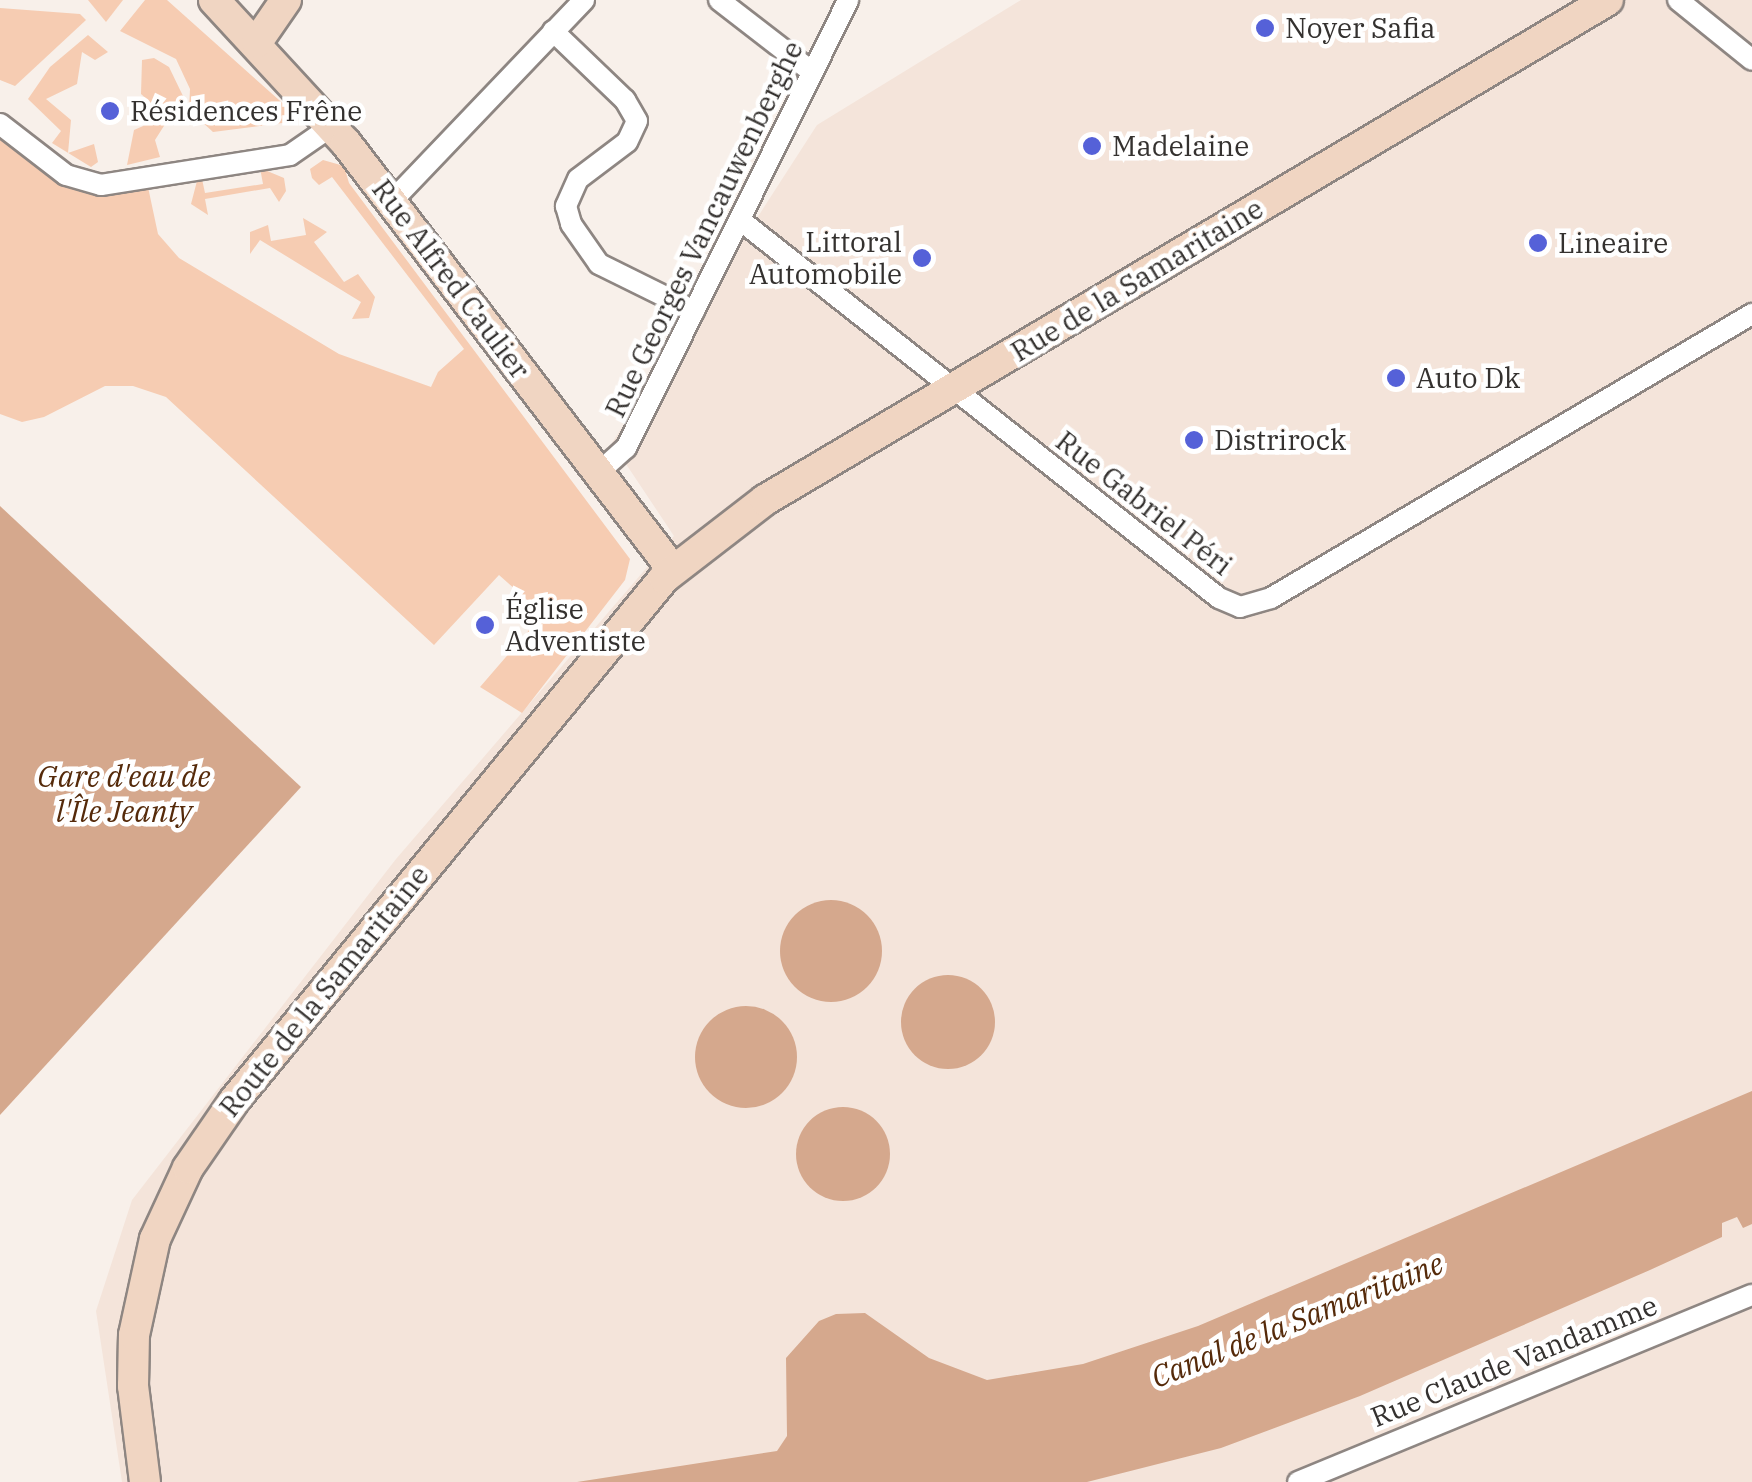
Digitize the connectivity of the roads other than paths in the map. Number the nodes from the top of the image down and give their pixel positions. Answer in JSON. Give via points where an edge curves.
{"nodes":[{"id":1,"x":214,"y":0,"type":"edge"},
{"id":2,"x":286,"y":0,"type":"edge"},
{"id":3,"x":584,"y":0,"type":"edge"},
{"id":4,"x":719,"y":0,"type":"edge"},
{"id":5,"x":848,"y":0,"type":"edge"},
{"id":6,"x":1608,"y":0,"type":"edge"},
{"id":7,"x":1678,"y":0,"type":"edge"},
{"id":8,"x":553,"y":32,"type":"junction"},
{"id":9,"x":257,"y":42,"type":"junction"},
{"id":10,"x":1752,"y":60,"type":"edge"},
{"id":11,"x":812,"y":72,"type":"junction"},
{"id":12,"x":0,"y":124,"type":"edge"},
{"id":13,"x":332,"y":126,"type":"junction"},
{"id":14,"x":392,"y":201,"type":"junction"},
{"id":15,"x":740,"y":220,"type":"junction"},
{"id":16,"x":694,"y":311,"type":"junction"},
{"id":17,"x":1752,"y":314,"type":"edge"},
{"id":18,"x":954,"y":388,"type":"junction"},
{"id":19,"x":598,"y":473,"type":"junction"},
{"id":20,"x":672,"y":570,"type":"junction"},
{"id":21,"x":1752,"y":1294,"type":"edge"},
{"id":22,"x":145,"y":1482,"type":"edge"},
{"id":23,"x":1298,"y":1482,"type":"edge"}],
"edges":[{"from":1,"to":9,"type":"street","name":"Rue Alfred Caulier"},
{"from":2,"to":9,"type":"street"},
{"from":3,"to":8,"type":"street"},
{"from":4,"to":11,"type":"street"},
{"from":5,"to":11,"type":"street","name":"Rue Georges Vancauwenberghe"},
{"from":6,"to":18,"type":"street","name":"Rue de la Samaritaine"},
{"from":7,"to":10,"type":"street"},
{"from":8,"to":14,"type":"street"},
{"from":8,"to":16,"type":"street","via":[[625,100],[638,121],[627,142],[578,180],[566,206],[571,224],[599,264]]},
{"from":9,"to":13,"type":"street","name":"Rue Alfred Caulier"},
{"from":11,"to":15,"type":"street","name":"Rue Georges Vancauwenberghe"},
{"from":12,"to":13,"type":"street","via":[[66,175],[95,185],[290,155]]},
{"from":13,"to":14,"type":"street","name":"Rue Alfred Caulier"},
{"from":14,"to":19,"type":"street","name":"Rue Alfred Caulier"},
{"from":15,"to":16,"type":"street","name":"Rue Georges Vancauwenberghe"},
{"from":15,"to":18,"type":"street","name":"Rue Gabriel Péri"},
{"from":16,"to":19,"type":"street","name":"Rue Georges Vancauwenberghe","via":[[626,448]]},
{"from":17,"to":18,"type":"street","name":"Rue Gabriel Péri","via":[[1272,598],[1247,606],[1219,598]]},
{"from":18,"to":20,"type":"street","name":"Rue de la Samaritaine","via":[[756,506]]},
{"from":19,"to":20,"type":"street","name":"Rue Alfred Caulier"},
{"from":20,"to":22,"type":"street","name":"Route de la Samaritaine","via":[[576,679],[193,1158],[155,1239],[134,1335],[132,1386]]},
{"from":21,"to":23,"type":"street","name":"Rue Claude Vandamme"}]}
